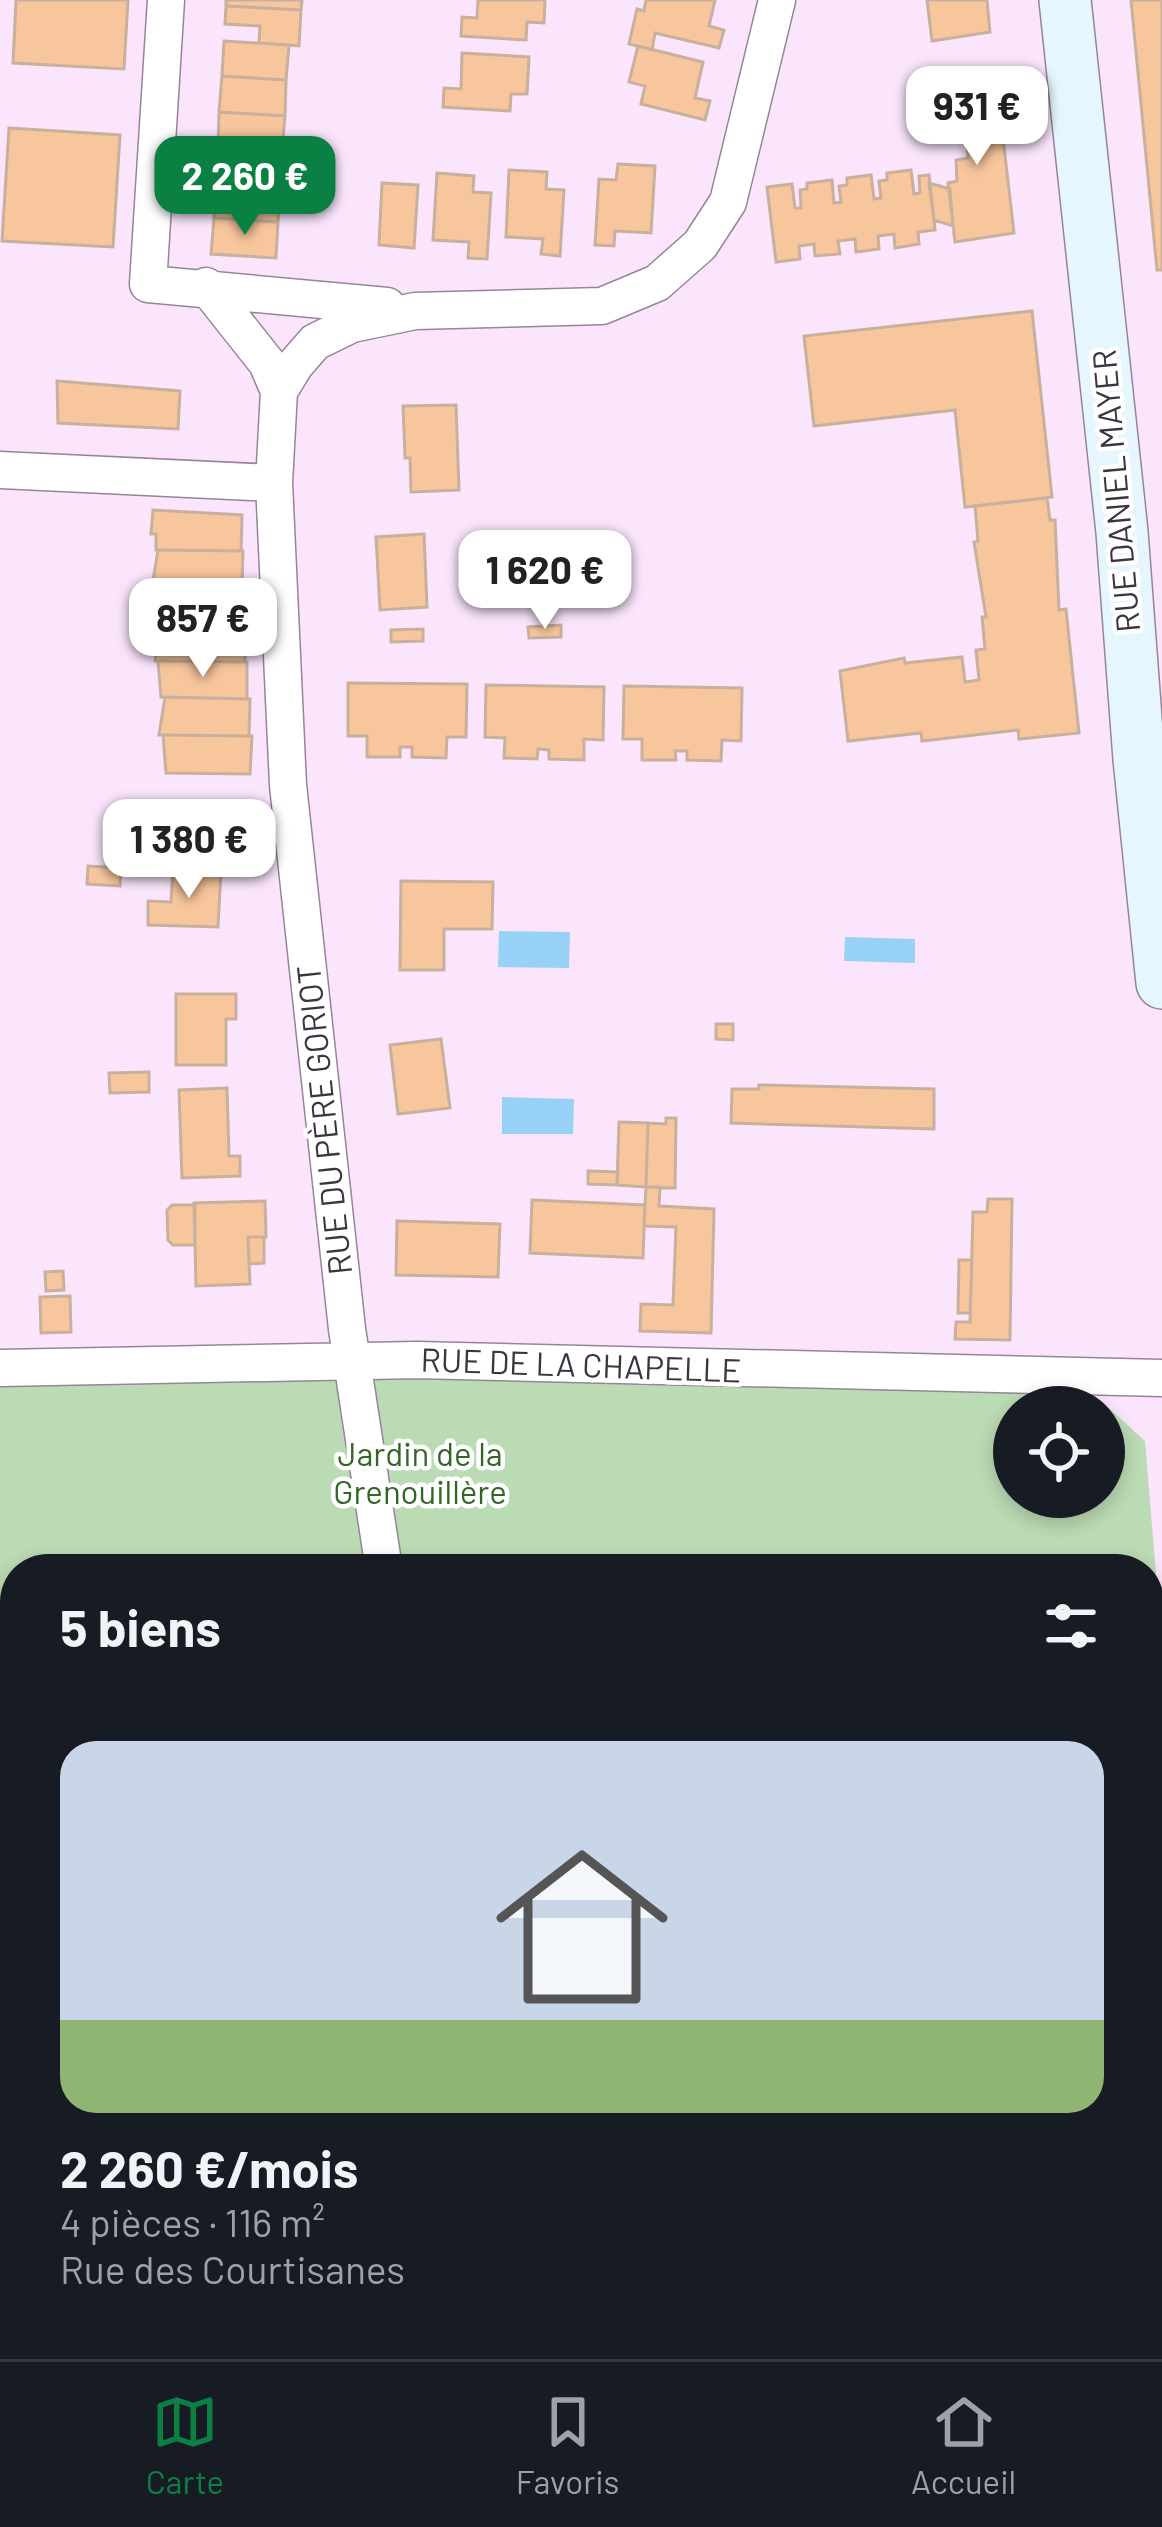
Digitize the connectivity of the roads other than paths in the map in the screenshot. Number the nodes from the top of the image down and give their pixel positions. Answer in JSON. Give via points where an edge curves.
{"nodes":[{"id":1,"x":166,"y":0,"type":"edge"},
{"id":2,"x":778,"y":0,"type":"edge"},
{"id":3,"x":1065,"y":0,"type":"edge"},
{"id":4,"x":206,"y":286,"type":"junction"},
{"id":5,"x":415,"y":311,"type":"junction"},
{"id":6,"x":279,"y":391,"type":"junction"},
{"id":7,"x":0,"y":470,"type":"edge"},
{"id":8,"x":274,"y":483,"type":"junction"},
{"id":9,"x":1153,"y":804,"type":"edge"},
{"id":10,"x":1162,"y":982,"type":"edge"},
{"id":11,"x":352,"y":1360,"type":"junction"},
{"id":12,"x":0,"y":1367,"type":"edge"},
{"id":13,"x":1162,"y":1378,"type":"edge"},
{"id":14,"x":382,"y":1554,"type":"edge"}],
"edges":[{"from":1,"to":4,"type":"street","via":[[148,284]]},
{"from":2,"to":5,"type":"street","via":[[728,202],[700,245],[657,283],[602,306]]},
{"from":3,"to":9,"type":"main road","name":"RUE DANIEL MAYER"},
{"from":4,"to":5,"type":"street"},
{"from":4,"to":6,"type":"street","via":[[267,363]]},
{"from":5,"to":6,"type":"street","via":[[352,324],[315,342]]},
{"from":6,"to":8,"type":"street","name":"RUE DU PÈRE GORIOT"},
{"from":7,"to":8,"type":"street"},
{"from":8,"to":11,"type":"street","name":"RUE DU PÈRE GORIOT","via":[[287,785]]},
{"from":9,"to":10,"type":"main road","name":"RUE DANIEL MAYER"},
{"from":11,"to":12,"type":"street","name":"RUE DE LA CHAPELLE"},
{"from":11,"to":13,"type":"street","name":"RUE DE LA CHAPELLE"},
{"from":11,"to":14,"type":"street","name":"RUE DU PÈRE GORIOT"}]}
